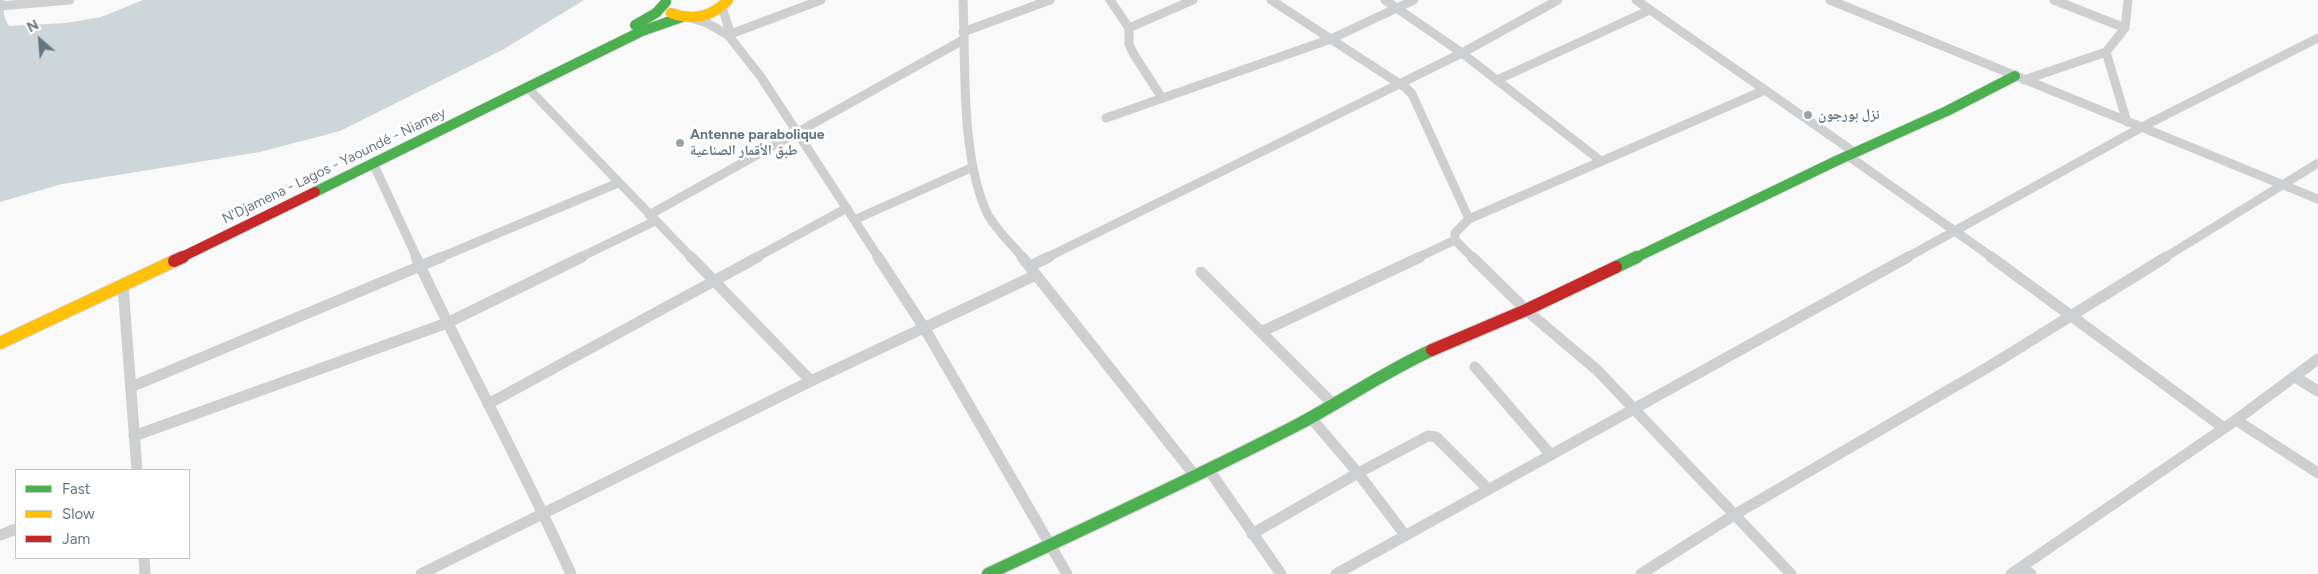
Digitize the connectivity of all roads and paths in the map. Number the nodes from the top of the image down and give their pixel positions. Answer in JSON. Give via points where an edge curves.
{"nodes":[{"id":1,"x":70,"y":0,"type":"edge"},
{"id":2,"x":821,"y":0,"type":"edge"},
{"id":3,"x":963,"y":0,"type":"edge"},
{"id":4,"x":1050,"y":0,"type":"edge"},
{"id":5,"x":1110,"y":0,"type":"edge"},
{"id":6,"x":1193,"y":0,"type":"edge"},
{"id":7,"x":1272,"y":0,"type":"edge"},
{"id":8,"x":1385,"y":0,"type":"edge"},
{"id":9,"x":1414,"y":0,"type":"edge"},
{"id":10,"x":1558,"y":0,"type":"edge"},
{"id":11,"x":1636,"y":0,"type":"edge"},
{"id":12,"x":1830,"y":0,"type":"edge"},
{"id":13,"x":2054,"y":0,"type":"edge"},
{"id":14,"x":2128,"y":0,"type":"edge"},
{"id":15,"x":666,"y":1,"type":"edge"},
{"id":16,"x":16,"y":3,"type":"edge"},
{"id":17,"x":725,"y":4,"type":"edge"},
{"id":18,"x":0,"y":6,"type":"edge"},
{"id":19,"x":1396,"y":8,"type":"junction"},
{"id":20,"x":1650,"y":10,"type":"junction"},
{"id":21,"x":687,"y":18,"type":"junction"},
{"id":22,"x":1129,"y":28,"type":"junction"},
{"id":23,"x":2125,"y":28,"type":"junction"},
{"id":24,"x":728,"y":35,"type":"junction"},
{"id":25,"x":963,"y":36,"type":"junction"},
{"id":26,"x":2318,"y":38,"type":"edge"},
{"id":27,"x":1331,"y":39,"type":"junction"},
{"id":28,"x":2106,"y":52,"type":"junction"},
{"id":29,"x":1462,"y":53,"type":"junction"},
{"id":30,"x":2020,"y":78,"type":"junction"},
{"id":31,"x":1497,"y":80,"type":"junction"},
{"id":32,"x":1399,"y":84,"type":"junction"},
{"id":33,"x":528,"y":88,"type":"junction"},
{"id":34,"x":1765,"y":90,"type":"junction"},
{"id":35,"x":1162,"y":98,"type":"junction"},
{"id":36,"x":1106,"y":118,"type":"dead end"},
{"id":37,"x":2127,"y":122,"type":"junction"},
{"id":38,"x":2142,"y":127,"type":"junction"},
{"id":39,"x":798,"y":132,"type":"junction"},
{"id":40,"x":1851,"y":154,"type":"junction"},
{"id":41,"x":1602,"y":162,"type":"junction"},
{"id":42,"x":2318,"y":163,"type":"edge"},
{"id":43,"x":373,"y":164,"type":"junction"},
{"id":44,"x":973,"y":167,"type":"junction"},
{"id":45,"x":618,"y":183,"type":"junction"},
{"id":46,"x":2282,"y":184,"type":"junction"},
{"id":47,"x":2318,"y":199,"type":"edge"},
{"id":48,"x":847,"y":208,"type":"junction"},
{"id":49,"x":652,"y":218,"type":"junction"},
{"id":50,"x":1469,"y":219,"type":"junction"},
{"id":51,"x":854,"y":220,"type":"junction"},
{"id":52,"x":1955,"y":230,"type":"junction"},
{"id":53,"x":1455,"y":240,"type":"junction"},
{"id":54,"x":421,"y":266,"type":"junction"},
{"id":55,"x":1033,"y":271,"type":"junction"},
{"id":56,"x":1201,"y":272,"type":"dead end"},
{"id":57,"x":715,"y":280,"type":"junction"},
{"id":58,"x":123,"y":286,"type":"junction"},
{"id":59,"x":1526,"y":310,"type":"junction"},
{"id":60,"x":2072,"y":315,"type":"junction"},
{"id":61,"x":447,"y":323,"type":"junction"},
{"id":62,"x":26,"y":326,"type":"junction"},
{"id":63,"x":925,"y":329,"type":"junction"},
{"id":64,"x":0,"y":332,"type":"edge"},
{"id":65,"x":1261,"y":332,"type":"junction"},
{"id":66,"x":0,"y":344,"type":"edge"},
{"id":67,"x":2318,"y":359,"type":"edge"},
{"id":68,"x":1475,"y":367,"type":"dead end"},
{"id":69,"x":2294,"y":377,"type":"junction"},
{"id":70,"x":812,"y":381,"type":"junction"},
{"id":71,"x":131,"y":387,"type":"junction"},
{"id":72,"x":2318,"y":391,"type":"edge"},
{"id":73,"x":488,"y":404,"type":"junction"},
{"id":74,"x":1334,"y":405,"type":"junction"},
{"id":75,"x":1634,"y":409,"type":"junction"},
{"id":76,"x":1311,"y":418,"type":"junction"},
{"id":77,"x":2236,"y":420,"type":"junction"},
{"id":78,"x":2224,"y":428,"type":"junction"},
{"id":79,"x":134,"y":436,"type":"junction"},
{"id":80,"x":1551,"y":455,"type":"junction"},
{"id":81,"x":137,"y":469,"type":"edge"},
{"id":82,"x":1209,"y":470,"type":"junction"},
{"id":83,"x":1358,"y":473,"type":"junction"},
{"id":84,"x":2318,"y":474,"type":"edge"},
{"id":85,"x":1196,"y":477,"type":"junction"},
{"id":86,"x":1488,"y":490,"type":"junction"},
{"id":87,"x":544,"y":514,"type":"junction"},
{"id":88,"x":1734,"y":515,"type":"junction"},
{"id":89,"x":15,"y":529,"type":"edge"},
{"id":90,"x":1252,"y":534,"type":"junction"},
{"id":91,"x":0,"y":535,"type":"edge"},
{"id":92,"x":1404,"y":535,"type":"junction"},
{"id":93,"x":1050,"y":546,"type":"junction"},
{"id":94,"x":144,"y":559,"type":"edge"},
{"id":95,"x":2026,"y":570,"type":"edge"},
{"id":96,"x":145,"y":574,"type":"edge"},
{"id":97,"x":421,"y":574,"type":"edge"},
{"id":98,"x":572,"y":574,"type":"edge"},
{"id":99,"x":988,"y":574,"type":"edge"},
{"id":100,"x":1067,"y":574,"type":"edge"},
{"id":101,"x":1281,"y":574,"type":"edge"},
{"id":102,"x":1336,"y":574,"type":"edge"},
{"id":103,"x":1641,"y":574,"type":"edge"},
{"id":104,"x":1791,"y":574,"type":"edge"},
{"id":105,"x":2011,"y":574,"type":"edge"}],
"edges":[{"from":1,"to":16,"type":"street"},
{"from":2,"to":24,"type":"street"},
{"from":3,"to":25,"type":"street"},
{"from":4,"to":25,"type":"street"},
{"from":5,"to":22,"type":"street"},
{"from":6,"to":22,"type":"street"},
{"from":7,"to":27,"type":"street"},
{"from":8,"to":19,"type":"street"},
{"from":9,"to":19,"type":"street"},
{"from":10,"to":29,"type":"street"},
{"from":11,"to":20,"type":"street"},
{"from":12,"to":30,"type":"street"},
{"from":13,"to":23,"type":"street"},
{"from":14,"to":23,"type":"street"},
{"from":15,"to":21,"type":"main road","via":[[670,12]]},
{"from":15,"to":62,"type":"main road","name":"N'Djamena - Lagos - Yaoundé - Niamey","via":[[646,19],[522,82]]},
{"from":16,"to":18,"type":"street"},
{"from":17,"to":21,"type":"main road","name":"N'Djamena - Lagos - Yaoundé - Niamey","via":[[712,13]]},
{"from":17,"to":24,"type":"street"},
{"from":19,"to":27,"type":"street"},
{"from":19,"to":29,"type":"street"},
{"from":20,"to":31,"type":"street"},
{"from":20,"to":34,"type":"street"},
{"from":21,"to":24,"type":"street","via":[[707,23]]},
{"from":21,"to":33,"type":"main road","name":"N'Djamena - Lagos - Yaoundé - Niamey","via":[[642,31]]},
{"from":22,"to":35,"type":"street","via":[[1133,54]]},
{"from":23,"to":28,"type":"street"},
{"from":24,"to":39,"type":"street"},
{"from":25,"to":39,"type":"street"},
{"from":25,"to":44,"type":"street","via":[[969,149]]},
{"from":26,"to":38,"type":"street"},
{"from":27,"to":32,"type":"street"},
{"from":27,"to":35,"type":"street"},
{"from":28,"to":30,"type":"street"},
{"from":28,"to":37,"type":"street"},
{"from":29,"to":31,"type":"street"},
{"from":29,"to":32,"type":"street"},
{"from":30,"to":37,"type":"street"},
{"from":30,"to":40,"type":"main road"},
{"from":31,"to":41,"type":"street"},
{"from":32,"to":50,"type":"street","via":[[1412,94]]},
{"from":32,"to":55,"type":"street"},
{"from":33,"to":43,"type":"main road","name":"N'Djamena - Lagos - Yaoundé - Niamey"},
{"from":33,"to":45,"type":"street"},
{"from":34,"to":40,"type":"street"},
{"from":34,"to":41,"type":"street"},
{"from":35,"to":36,"type":"street"},
{"from":37,"to":38,"type":"street"},
{"from":38,"to":46,"type":"street"},
{"from":38,"to":52,"type":"street"},
{"from":39,"to":48,"type":"street"},
{"from":39,"to":49,"type":"street"},
{"from":40,"to":52,"type":"street"},
{"from":40,"to":59,"type":"main road"},
{"from":41,"to":50,"type":"street"},
{"from":42,"to":46,"type":"street"},
{"from":43,"to":54,"type":"street"},
{"from":43,"to":58,"type":"main road","name":"N'Djamena - Lagos - Yaoundé - Niamey"},
{"from":44,"to":51,"type":"street"},
{"from":44,"to":55,"type":"street","via":[[988,214]]},
{"from":45,"to":49,"type":"street"},
{"from":45,"to":54,"type":"street"},
{"from":46,"to":47,"type":"street"},
{"from":46,"to":60,"type":"street"},
{"from":48,"to":51,"type":"street"},
{"from":48,"to":57,"type":"street"},
{"from":49,"to":57,"type":"street"},
{"from":49,"to":61,"type":"street"},
{"from":50,"to":53,"type":"street","via":[[1455,233]]},
{"from":51,"to":63,"type":"street"},
{"from":52,"to":60,"type":"street"},
{"from":52,"to":75,"type":"street"},
{"from":53,"to":59,"type":"street"},
{"from":53,"to":65,"type":"street"},
{"from":54,"to":61,"type":"street"},
{"from":54,"to":71,"type":"street"},
{"from":55,"to":63,"type":"street"},
{"from":55,"to":85,"type":"street"},
{"from":56,"to":65,"type":"street"},
{"from":57,"to":70,"type":"street"},
{"from":57,"to":73,"type":"street"},
{"from":58,"to":62,"type":"main road","name":"N'Djamena - Lagos - Yaoundé - Niamey"},
{"from":58,"to":71,"type":"street"},
{"from":59,"to":74,"type":"main road","via":[[1404,362]]},
{"from":59,"to":75,"type":"street","via":[[1597,370]]},
{"from":60,"to":78,"type":"street"},
{"from":60,"to":88,"type":"street"},
{"from":61,"to":73,"type":"street"},
{"from":61,"to":79,"type":"street"},
{"from":62,"to":64,"type":"main road","name":"N'Djamena - Lagos - Yaoundé - Niamey"},
{"from":62,"to":66,"type":"main road","name":"N'Djamena - Lagos - Yaoundé - Niamey"},
{"from":63,"to":70,"type":"street"},
{"from":63,"to":93,"type":"street"},
{"from":65,"to":74,"type":"street"},
{"from":67,"to":69,"type":"street"},
{"from":68,"to":80,"type":"street"},
{"from":69,"to":72,"type":"street"},
{"from":69,"to":77,"type":"street"},
{"from":70,"to":87,"type":"street"},
{"from":71,"to":79,"type":"street"},
{"from":73,"to":87,"type":"street"},
{"from":74,"to":76,"type":"main road"},
{"from":75,"to":80,"type":"street"},
{"from":75,"to":88,"type":"street"},
{"from":76,"to":82,"type":"main road"},
{"from":76,"to":83,"type":"street"},
{"from":77,"to":78,"type":"street"},
{"from":77,"to":84,"type":"street"},
{"from":78,"to":95,"type":"street"},
{"from":79,"to":81,"type":"street"},
{"from":80,"to":86,"type":"street"},
{"from":82,"to":85,"type":"main road"},
{"from":82,"to":90,"type":"street"},
{"from":83,"to":86,"type":"street","via":[[1428,436],[1436,437]]},
{"from":83,"to":90,"type":"street"},
{"from":83,"to":92,"type":"street"},
{"from":85,"to":93,"type":"main road"},
{"from":86,"to":92,"type":"street"},
{"from":87,"to":97,"type":"street"},
{"from":87,"to":98,"type":"street"},
{"from":88,"to":103,"type":"street"},
{"from":88,"to":104,"type":"street"},
{"from":89,"to":91,"type":"street"},
{"from":90,"to":101,"type":"street"},
{"from":92,"to":102,"type":"street"},
{"from":93,"to":99,"type":"main road"},
{"from":93,"to":100,"type":"street"},
{"from":94,"to":96,"type":"street"},
{"from":95,"to":105,"type":"street"}]}
